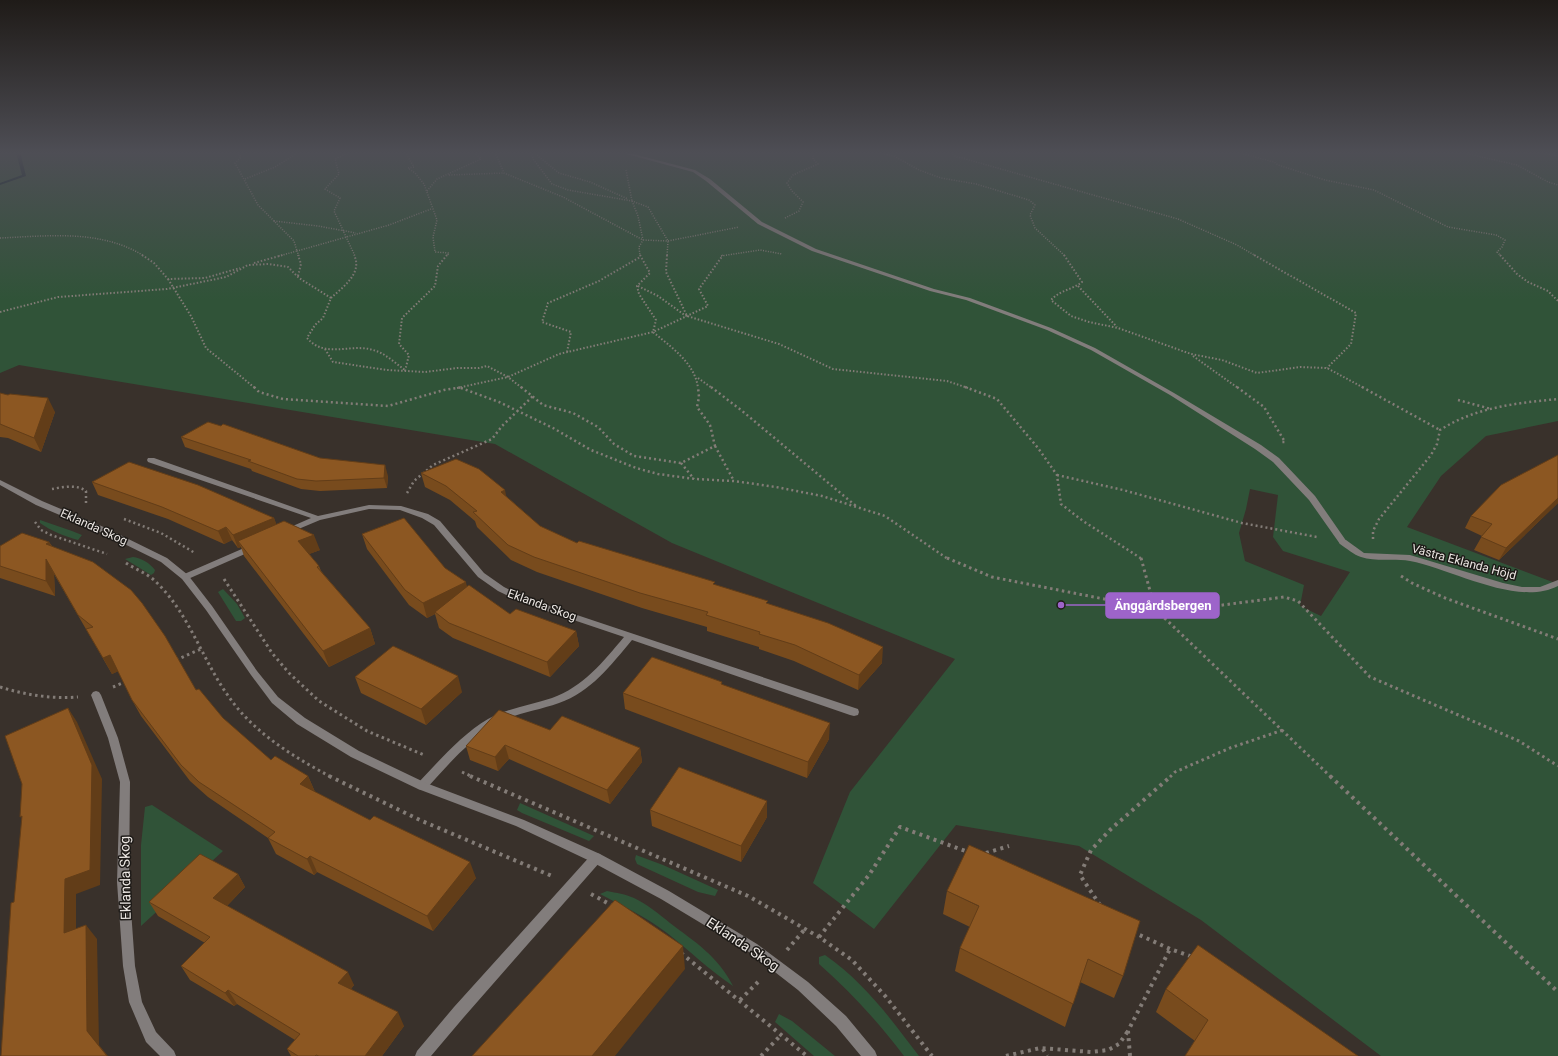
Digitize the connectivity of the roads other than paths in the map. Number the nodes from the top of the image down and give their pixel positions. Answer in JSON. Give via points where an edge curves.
{"nodes":[{"id":1,"x":735,"y":201,"type":"edge"},
{"id":2,"x":151,"y":460,"type":"dead end"},
{"id":3,"x":0,"y":482,"type":"edge"},
{"id":4,"x":318,"y":518,"type":"junction"},
{"id":5,"x":280,"y":535,"type":"edge"},
{"id":6,"x":260,"y":544,"type":"edge"},
{"id":7,"x":185,"y":577,"type":"junction"},
{"id":8,"x":1558,"y":583,"type":"edge"},
{"id":9,"x":629,"y":636,"type":"junction"},
{"id":10,"x":96,"y":695,"type":"road end"},
{"id":11,"x":854,"y":712,"type":"dead end"},
{"id":12,"x":422,"y":786,"type":"junction"},
{"id":13,"x":596,"y":858,"type":"junction"},
{"id":14,"x":169,"y":1056,"type":"edge"},
{"id":15,"x":422,"y":1056,"type":"edge"},
{"id":16,"x":870,"y":1056,"type":"edge"}],
"edges":[{"from":1,"to":8,"type":"street","name":"Västra Eklanda Höjd","via":[[760,223],[814,250],[975,302],[1049,329],[1087,346],[1166,390],[1276,460],[1312,498],[1343,542],[1362,555],[1410,558],[1522,590],[1540,590]]},
{"from":2,"to":4,"type":"street"},
{"from":3,"to":7,"type":"street","name":"Eklanda Skog","via":[[164,560]]},
{"from":4,"to":5,"type":"street","name":"Eklanda Skog"},
{"from":4,"to":9,"type":"street","name":"Eklanda Skog","via":[[369,507],[401,508],[425,516],[437,524],[481,575],[501,589],[526,601]]},
{"from":6,"to":7,"type":"street"},
{"from":7,"to":12,"type":"street","name":"Eklanda Skog","via":[[275,700],[301,721],[355,754]]},
{"from":9,"to":11,"type":"street","name":"Eklanda Skog"},
{"from":9,"to":12,"type":"street","via":[[593,679],[579,690],[558,700],[506,714],[490,722],[466,740]]},
{"from":10,"to":14,"type":"street","name":"Eklanda Skog","via":[[113,738],[125,782],[123,882],[129,966],[136,1002],[151,1037]]},
{"from":12,"to":13,"type":"street","name":"Eklanda Skog","via":[[520,824]]},
{"from":13,"to":15,"type":"street"},
{"from":13,"to":16,"type":"street","name":"Eklanda Skog","via":[[665,895],[754,948],[819,999]]}]}
